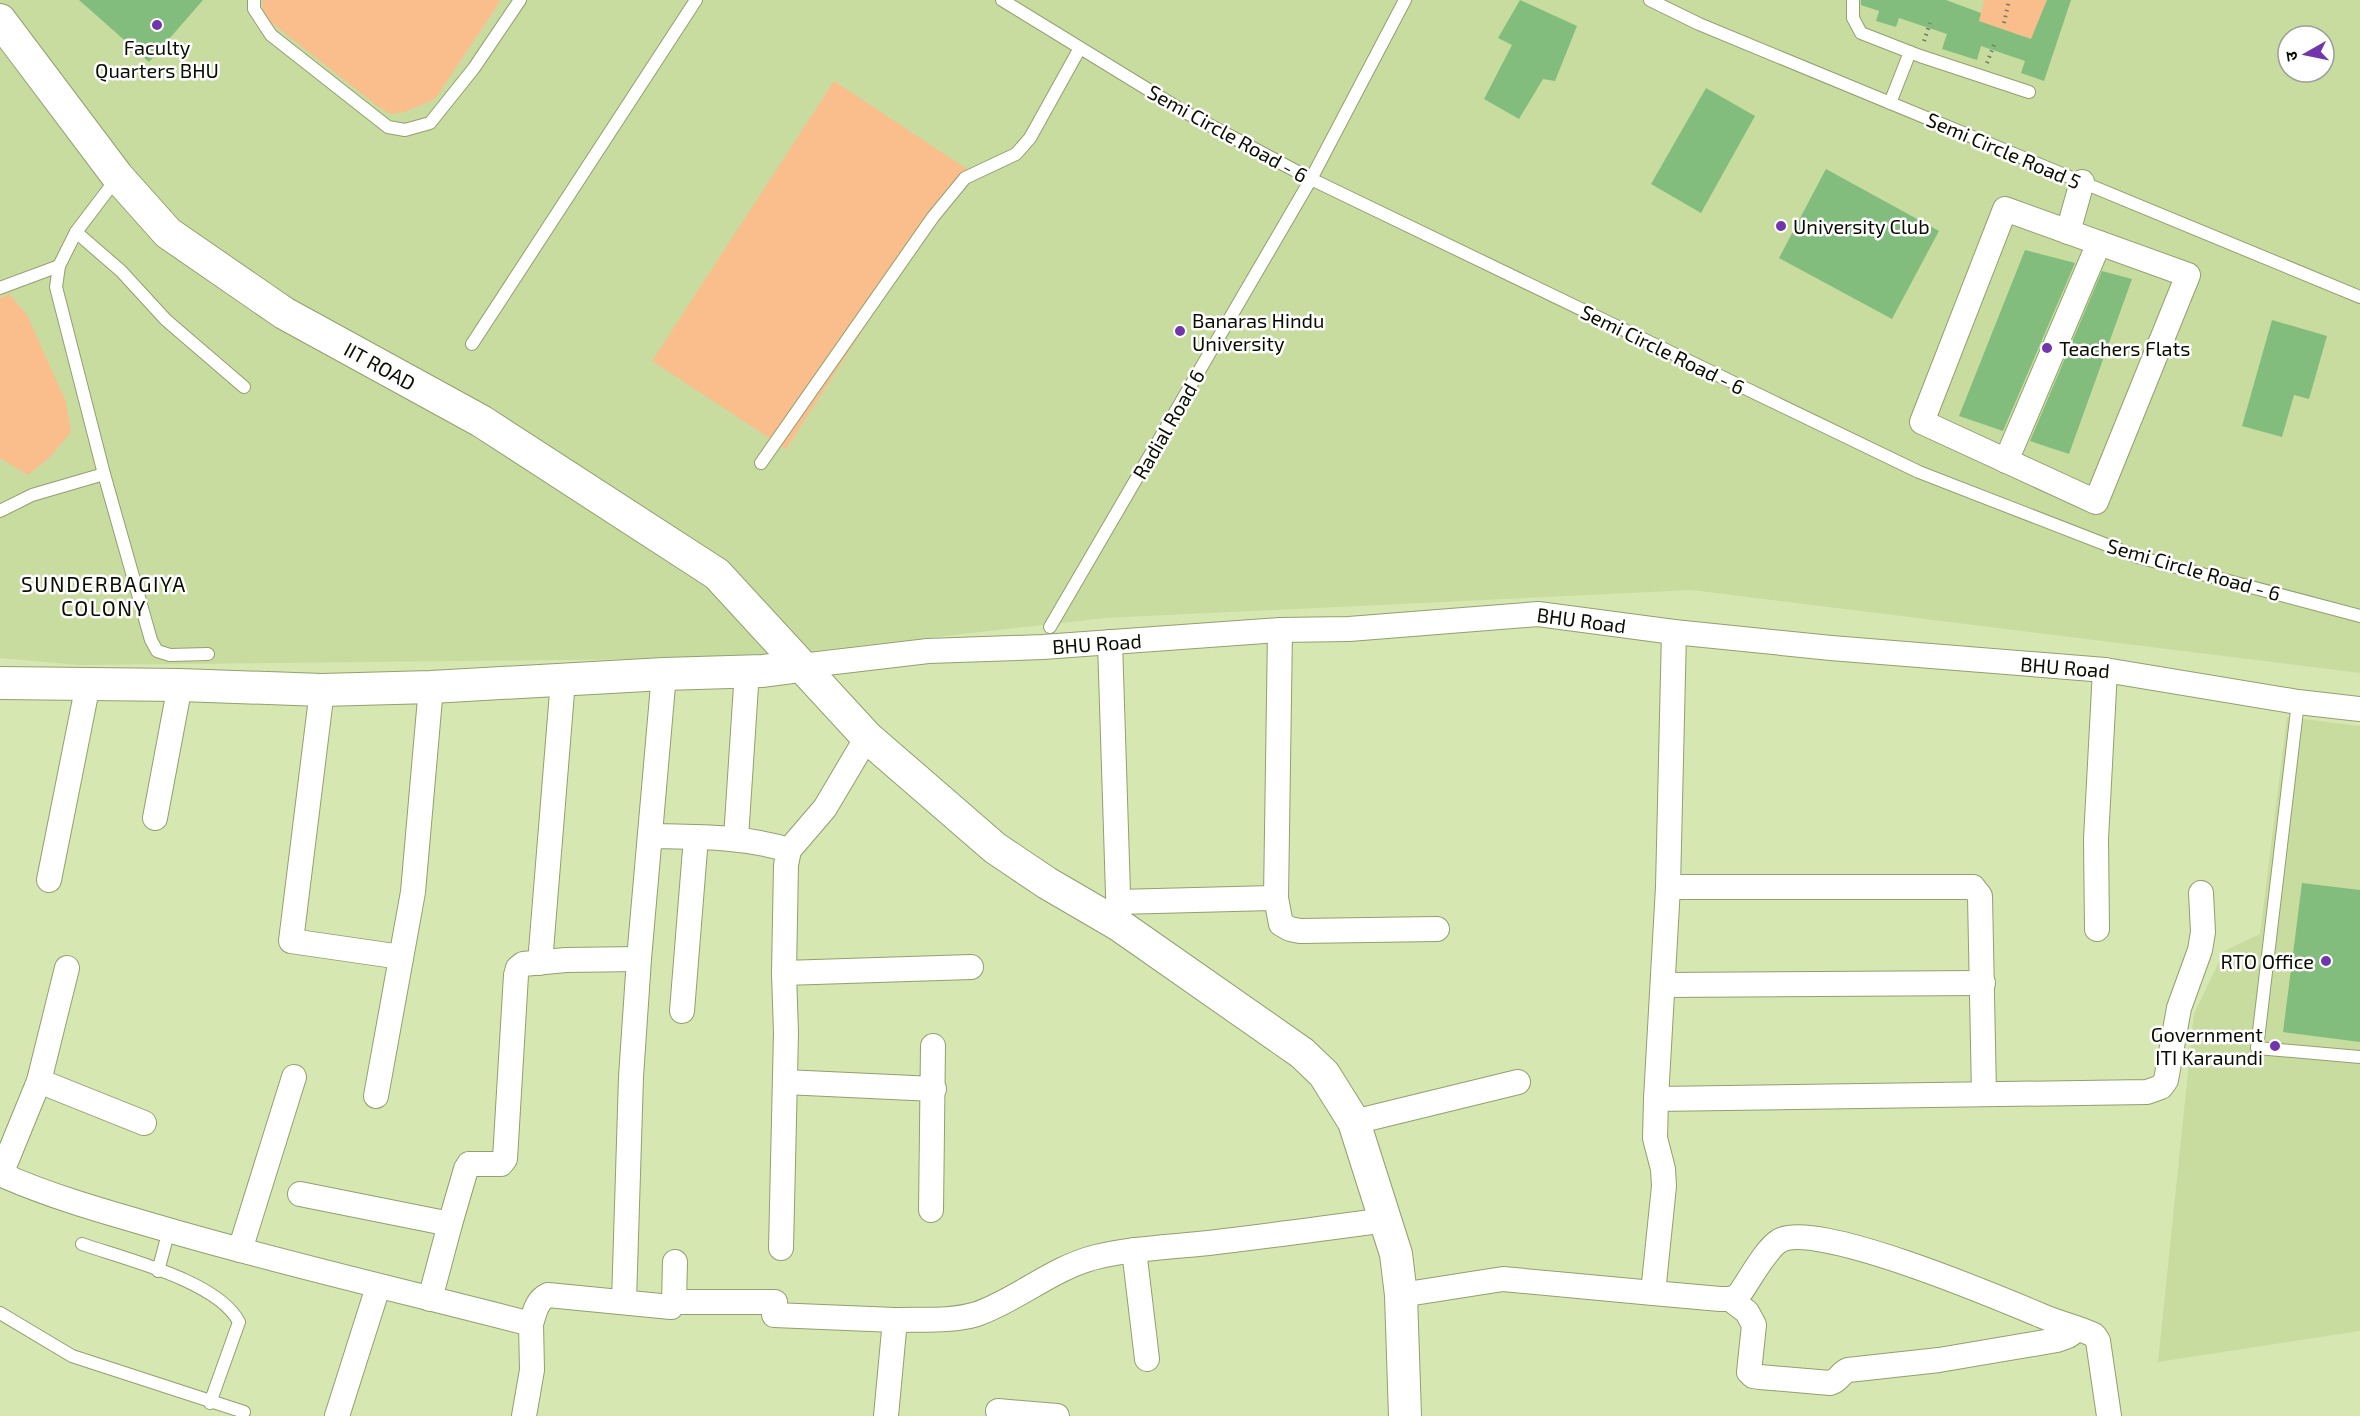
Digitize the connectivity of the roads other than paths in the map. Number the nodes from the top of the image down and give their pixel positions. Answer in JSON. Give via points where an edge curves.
{"nodes":[{"id":1,"x":254,"y":0,"type":"edge"},
{"id":2,"x":520,"y":0,"type":"edge"},
{"id":3,"x":696,"y":0,"type":"edge"},
{"id":4,"x":1002,"y":0,"type":"edge"},
{"id":5,"x":1405,"y":0,"type":"edge"},
{"id":6,"x":1650,"y":0,"type":"edge"},
{"id":7,"x":1853,"y":0,"type":"edge"},
{"id":8,"x":0,"y":20,"type":"edge"},
{"id":9,"x":1080,"y":48,"type":"junction"},
{"id":10,"x":1910,"y":52,"type":"junction"},
{"id":11,"x":2029,"y":92,"type":"dead end"},
{"id":12,"x":1890,"y":103,"type":"junction"},
{"id":13,"x":118,"y":177,"type":"junction"},
{"id":14,"x":1311,"y":179,"type":"junction"},
{"id":15,"x":2082,"y":183,"type":"junction"},
{"id":16,"x":76,"y":232,"type":"junction"},
{"id":17,"x":2068,"y":232,"type":"junction"},
{"id":18,"x":2099,"y":243,"type":"junction"},
{"id":19,"x":59,"y":266,"type":"junction"},
{"id":20,"x":0,"y":288,"type":"edge"},
{"id":21,"x":2360,"y":297,"type":"edge"},
{"id":22,"x":472,"y":344,"type":"dead end"},
{"id":23,"x":244,"y":387,"type":"dead end"},
{"id":24,"x":2006,"y":461,"type":"junction"},
{"id":25,"x":761,"y":463,"type":"dead end"},
{"id":26,"x":104,"y":474,"type":"junction"},
{"id":27,"x":0,"y":511,"type":"edge"},
{"id":28,"x":2360,"y":616,"type":"edge"},
{"id":29,"x":1050,"y":627,"type":"dead end"},
{"id":30,"x":1280,"y":630,"type":"junction"},
{"id":31,"x":1674,"y":632,"type":"junction"},
{"id":32,"x":1110,"y":642,"type":"junction"},
{"id":33,"x":208,"y":654,"type":"dead end"},
{"id":34,"x":801,"y":666,"type":"junction"},
{"id":35,"x":2105,"y":669,"type":"junction"},
{"id":36,"x":747,"y":671,"type":"junction"},
{"id":37,"x":664,"y":674,"type":"junction"},
{"id":38,"x":563,"y":680,"type":"junction"},
{"id":39,"x":0,"y":683,"type":"edge"},
{"id":40,"x":88,"y":684,"type":"junction"},
{"id":41,"x":180,"y":685,"type":"junction"},
{"id":42,"x":431,"y":687,"type":"junction"},
{"id":43,"x":322,"y":690,"type":"junction"},
{"id":44,"x":2298,"y":702,"type":"junction"},
{"id":45,"x":2360,"y":709,"type":"edge"},
{"id":46,"x":867,"y":737,"type":"junction"},
{"id":47,"x":155,"y":818,"type":"dead end"},
{"id":48,"x":650,"y":836,"type":"junction"},
{"id":49,"x":696,"y":837,"type":"junction"},
{"id":50,"x":736,"y":838,"type":"junction"},
{"id":51,"x":789,"y":850,"type":"junction"},
{"id":52,"x":49,"y":880,"type":"dead end"},
{"id":53,"x":1668,"y":887,"type":"junction"},
{"id":54,"x":2201,"y":893,"type":"dead end"},
{"id":55,"x":1276,"y":898,"type":"junction"},
{"id":56,"x":1119,"y":914,"type":"junction"},
{"id":57,"x":1437,"y":929,"type":"dead end"},
{"id":58,"x":2097,"y":929,"type":"dead end"},
{"id":59,"x":401,"y":957,"type":"junction"},
{"id":60,"x":639,"y":959,"type":"junction"},
{"id":61,"x":540,"y":963,"type":"junction"},
{"id":62,"x":971,"y":967,"type":"dead end"},
{"id":63,"x":67,"y":968,"type":"dead end"},
{"id":64,"x":784,"y":972,"type":"junction"},
{"id":65,"x":1983,"y":982,"type":"junction"},
{"id":66,"x":1664,"y":985,"type":"junction"},
{"id":67,"x":682,"y":1011,"type":"dead end"},
{"id":68,"x":933,"y":1046,"type":"dead end"},
{"id":69,"x":2360,"y":1057,"type":"edge"},
{"id":70,"x":294,"y":1077,"type":"dead end"},
{"id":71,"x":39,"y":1081,"type":"junction"},
{"id":72,"x":785,"y":1082,"type":"junction"},
{"id":73,"x":1518,"y":1082,"type":"dead end"},
{"id":74,"x":934,"y":1089,"type":"junction"},
{"id":75,"x":1984,"y":1095,"type":"junction"},
{"id":76,"x":376,"y":1096,"type":"dead end"},
{"id":77,"x":1656,"y":1099,"type":"junction"},
{"id":78,"x":1354,"y":1122,"type":"junction"},
{"id":79,"x":144,"y":1123,"type":"dead end"},
{"id":80,"x":1,"y":1174,"type":"edge"},
{"id":81,"x":300,"y":1194,"type":"dead end"},
{"id":82,"x":931,"y":1210,"type":"dead end"},
{"id":83,"x":1386,"y":1220,"type":"junction"},
{"id":84,"x":450,"y":1224,"type":"junction"},
{"id":85,"x":169,"y":1230,"type":"junction"},
{"id":86,"x":82,"y":1245,"type":"dead end"},
{"id":87,"x":781,"y":1248,"type":"dead end"},
{"id":88,"x":240,"y":1250,"type":"junction"},
{"id":89,"x":1134,"y":1250,"type":"junction"},
{"id":90,"x":675,"y":1262,"type":"dead end"},
{"id":91,"x":158,"y":1270,"type":"junction"},
{"id":92,"x":378,"y":1287,"type":"junction"},
{"id":93,"x":1653,"y":1293,"type":"junction"},
{"id":94,"x":1401,"y":1295,"type":"junction"},
{"id":95,"x":430,"y":1299,"type":"junction"},
{"id":96,"x":1730,"y":1299,"type":"junction"},
{"id":97,"x":624,"y":1302,"type":"junction"},
{"id":98,"x":674,"y":1302,"type":"junction"},
{"id":99,"x":0,"y":1313,"type":"edge"},
{"id":100,"x":895,"y":1320,"type":"junction"},
{"id":101,"x":531,"y":1324,"type":"junction"},
{"id":102,"x":2078,"y":1329,"type":"junction"},
{"id":103,"x":1147,"y":1359,"type":"dead end"},
{"id":104,"x":210,"y":1403,"type":"junction"},
{"id":105,"x":998,"y":1411,"type":"dead end"},
{"id":106,"x":244,"y":1412,"type":"dead end"},
{"id":107,"x":337,"y":1416,"type":"edge"},
{"id":108,"x":524,"y":1416,"type":"edge"},
{"id":109,"x":886,"y":1416,"type":"edge"},
{"id":110,"x":1057,"y":1416,"type":"edge"},
{"id":111,"x":1405,"y":1416,"type":"edge"},
{"id":112,"x":2109,"y":1416,"type":"edge"}],
"edges":[{"from":1,"to":2,"type":"lane","via":[[254,9],[271,35],[388,127],[405,130],[430,123],[474,69]]},
{"from":3,"to":22,"type":"lane"},
{"from":4,"to":9,"type":"lane","name":"Semi Circle Road - 6"},
{"from":5,"to":14,"type":"lane","name":"Radial Road 6"},
{"from":6,"to":12,"type":"lane","name":"Semi Circle Road 5"},
{"from":7,"to":10,"type":"lane","via":[[1853,18],[1861,33]]},
{"from":8,"to":13,"type":"street","name":"IIT ROAD"},
{"from":9,"to":14,"type":"lane","name":"Semi Circle Road - 6","via":[[1183,111]]},
{"from":9,"to":25,"type":"lane","via":[[1030,138],[1016,154],[964,178]]},
{"from":10,"to":11,"type":"lane"},
{"from":10,"to":12,"type":"lane"},
{"from":12,"to":15,"type":"lane","name":"Semi Circle Road 5"},
{"from":13,"to":16,"type":"lane"},
{"from":13,"to":34,"type":"street","name":"IIT ROAD","via":[[168,233],[284,313],[481,421],[717,574]]},
{"from":14,"to":28,"type":"lane","name":"Semi Circle Road - 6","via":[[1919,471],[2138,557]]},
{"from":14,"to":29,"type":"lane","name":"Radial Road 6"},
{"from":15,"to":17,"type":"street"},
{"from":15,"to":21,"type":"lane","name":"Semi Circle Road 5"},
{"from":16,"to":19,"type":"lane"},
{"from":16,"to":23,"type":"lane","via":[[121,271],[166,320]]},
{"from":17,"to":18,"type":"street"},
{"from":17,"to":24,"type":"street","via":[[2005,209],[1922,422]]},
{"from":18,"to":24,"type":"street"},
{"from":18,"to":24,"type":"street","via":[[2188,275],[2096,502]]},
{"from":19,"to":20,"type":"lane"},
{"from":19,"to":26,"type":"lane","via":[[56,286]]},
{"from":26,"to":27,"type":"lane","via":[[32,495]]},
{"from":26,"to":33,"type":"lane","via":[[151,640],[158,651],[170,655]]},
{"from":30,"to":31,"type":"street","name":"BHU Road","via":[[1349,629],[1538,614]]},
{"from":30,"to":32,"type":"street","name":"BHU Road"},
{"from":30,"to":55,"type":"street"},
{"from":31,"to":35,"type":"street","name":"BHU Road"},
{"from":31,"to":53,"type":"street"},
{"from":32,"to":34,"type":"street","name":"BHU Road","via":[[928,651]]},
{"from":32,"to":56,"type":"street"},
{"from":34,"to":36,"type":"street"},
{"from":34,"to":46,"type":"street","name":"IIT ROAD"},
{"from":35,"to":44,"type":"street","name":"BHU Road"},
{"from":35,"to":58,"type":"street","via":[[2096,829]]},
{"from":36,"to":37,"type":"street"},
{"from":36,"to":50,"type":"street"},
{"from":37,"to":38,"type":"street"},
{"from":37,"to":48,"type":"street"},
{"from":38,"to":42,"type":"street"},
{"from":38,"to":61,"type":"street"},
{"from":39,"to":40,"type":"street"},
{"from":40,"to":41,"type":"street"},
{"from":40,"to":52,"type":"street"},
{"from":41,"to":43,"type":"street"},
{"from":41,"to":47,"type":"street"},
{"from":42,"to":43,"type":"street"},
{"from":42,"to":59,"type":"street","via":[[413,892]]},
{"from":43,"to":59,"type":"street","via":[[291,941]]},
{"from":44,"to":45,"type":"street","name":"BHU Road"},
{"from":44,"to":69,"type":"lane","via":[[2258,1048]]},
{"from":46,"to":51,"type":"street","via":[[825,808]]},
{"from":46,"to":56,"type":"street","name":"IIT ROAD","via":[[995,848],[1047,883]]},
{"from":48,"to":49,"type":"street"},
{"from":48,"to":60,"type":"street"},
{"from":49,"to":50,"type":"street"},
{"from":49,"to":67,"type":"street"},
{"from":50,"to":51,"type":"street"},
{"from":51,"to":64,"type":"street"},
{"from":53,"to":65,"type":"street","via":[[1973,887],[1980,896]]},
{"from":53,"to":66,"type":"street"},
{"from":54,"to":75,"type":"street","via":[[2200,950],[2179,1008],[2166,1080],[2161,1087],[2147,1092]]},
{"from":55,"to":56,"type":"street"},
{"from":55,"to":57,"type":"street","via":[[1281,924],[1300,931]]},
{"from":56,"to":78,"type":"street","name":"IIT ROAD","via":[[1302,1053],[1324,1074]]},
{"from":59,"to":76,"type":"street"},
{"from":60,"to":61,"type":"street"},
{"from":60,"to":97,"type":"street"},
{"from":61,"to":84,"type":"street","via":[[523,964],[516,975],[505,1159],[495,1165],[469,1164]]},
{"from":62,"to":64,"type":"street"},
{"from":63,"to":71,"type":"street"},
{"from":64,"to":72,"type":"street"},
{"from":65,"to":66,"type":"street"},
{"from":65,"to":75,"type":"street"},
{"from":66,"to":77,"type":"street"},
{"from":68,"to":74,"type":"street"},
{"from":70,"to":88,"type":"street"},
{"from":71,"to":79,"type":"street"},
{"from":71,"to":80,"type":"street"},
{"from":72,"to":74,"type":"street"},
{"from":72,"to":87,"type":"street"},
{"from":73,"to":78,"type":"street"},
{"from":74,"to":82,"type":"street"},
{"from":75,"to":77,"type":"street"},
{"from":77,"to":93,"type":"street","via":[[1655,1138],[1664,1186]]},
{"from":78,"to":83,"type":"street","name":"IIT ROAD"},
{"from":80,"to":85,"type":"street","via":[[49,1195]]},
{"from":81,"to":84,"type":"street"},
{"from":83,"to":89,"type":"street"},
{"from":83,"to":94,"type":"street","name":"IIT ROAD","via":[[1396,1254]]},
{"from":84,"to":95,"type":"street"},
{"from":85,"to":88,"type":"street"},
{"from":85,"to":91,"type":"lane"},
{"from":86,"to":91,"type":"lane"},
{"from":88,"to":92,"type":"street"},
{"from":89,"to":100,"type":"street","via":[[1065,1267],[975,1314]]},
{"from":89,"to":103,"type":"street"},
{"from":90,"to":98,"type":"street"},
{"from":91,"to":104,"type":"lane","via":[[183,1278],[214,1297],[234,1311],[239,1322]]},
{"from":92,"to":95,"type":"street"},
{"from":92,"to":107,"type":"street"},
{"from":93,"to":94,"type":"street","via":[[1503,1279]]},
{"from":93,"to":96,"type":"street"},
{"from":94,"to":111,"type":"street","name":"IIT ROAD"},
{"from":95,"to":101,"type":"street"},
{"from":96,"to":102,"type":"street","via":[[1738,1296],[1779,1241],[1805,1237],[1879,1253]]},
{"from":96,"to":102,"type":"street","via":[[1752,1318],[1749,1372],[1760,1377],[1830,1383],[1848,1370],[1939,1360],[2057,1340]]},
{"from":97,"to":98,"type":"street","via":[[664,1308]]},
{"from":97,"to":101,"type":"street","via":[[548,1295],[541,1299]]},
{"from":98,"to":100,"type":"street"},
{"from":99,"to":104,"type":"lane","via":[[72,1356]]},
{"from":100,"to":109,"type":"street"},
{"from":101,"to":108,"type":"street","via":[[532,1370]]},
{"from":102,"to":112,"type":"street","via":[[2094,1335],[2098,1341]]},
{"from":104,"to":106,"type":"lane"},
{"from":105,"to":110,"type":"street"}]}
